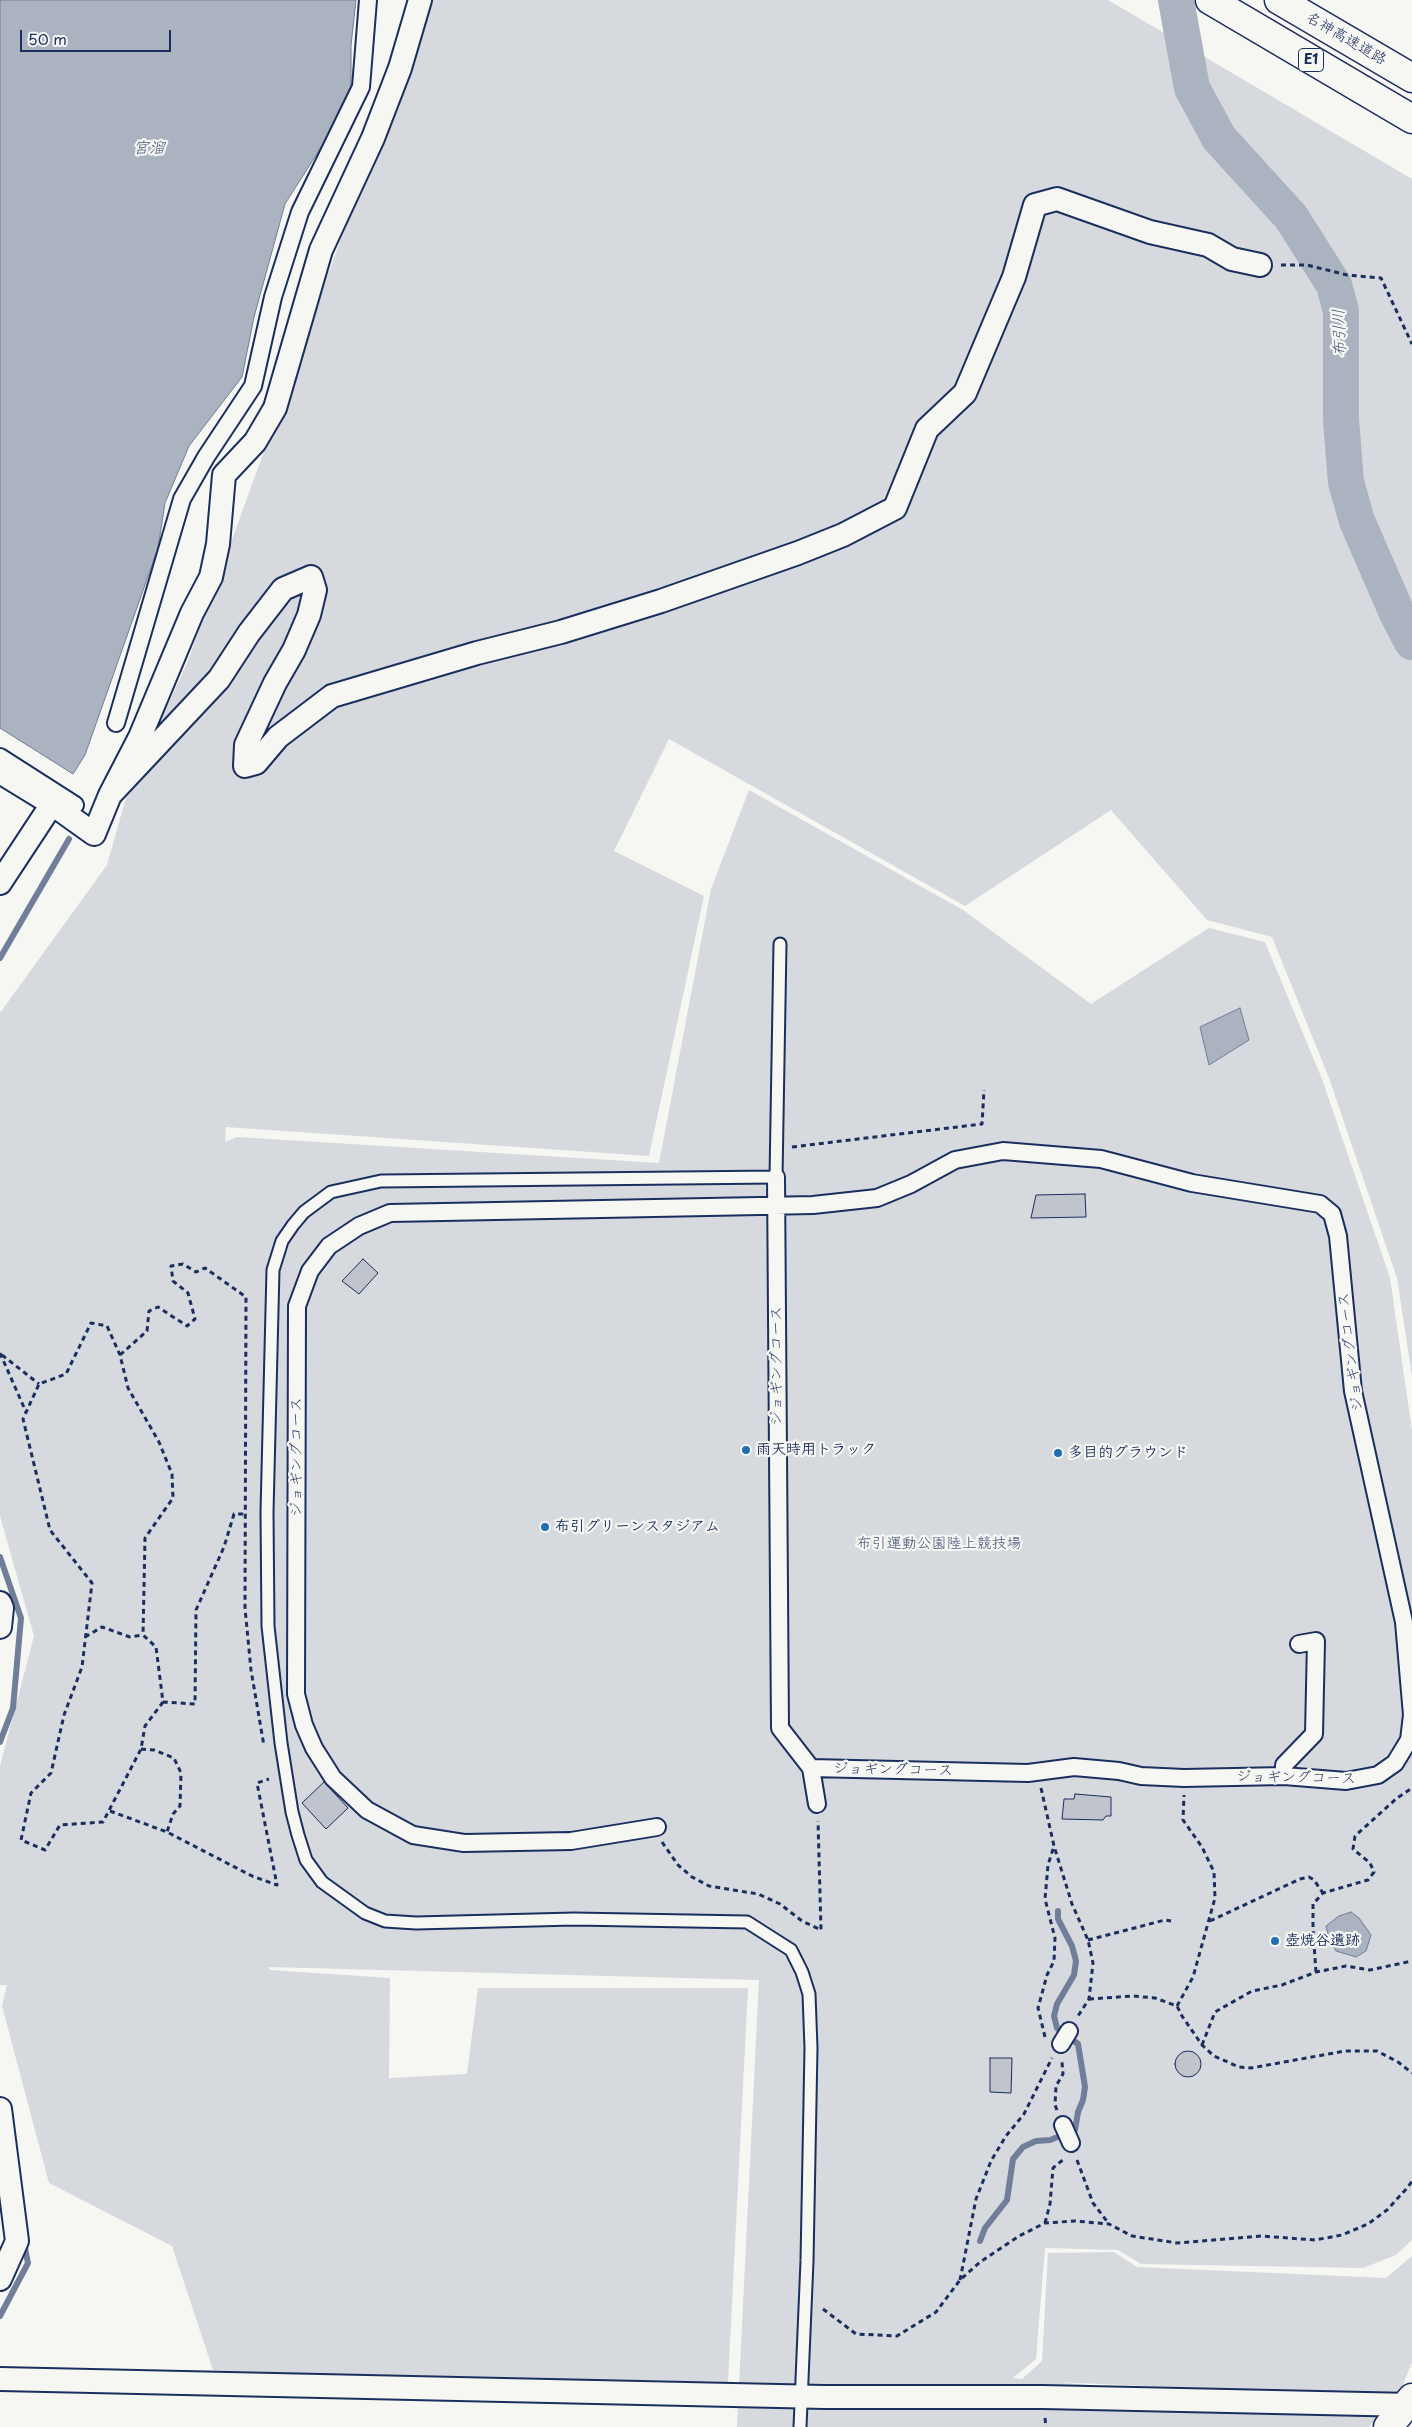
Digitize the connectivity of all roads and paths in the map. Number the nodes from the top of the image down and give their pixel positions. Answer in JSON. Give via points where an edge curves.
{"nodes":[{"id":1,"x":368,"y":0,"type":"edge"},
{"id":2,"x":420,"y":0,"type":"edge"},
{"id":3,"x":1210,"y":0,"type":"edge"},
{"id":4,"x":1279,"y":0,"type":"edge"},
{"id":5,"x":1412,"y":78,"type":"edge"},
{"id":6,"x":1412,"y":119,"type":"edge"},
{"id":7,"x":1260,"y":265,"type":"joint"},
{"id":8,"x":1412,"y":344,"type":"edge"},
{"id":9,"x":116,"y":723,"type":"dead end"},
{"id":10,"x":0,"y":757,"type":"edge"},
{"id":11,"x":0,"y":772,"type":"edge"},
{"id":12,"x":110,"y":795,"type":"junction"},
{"id":13,"x":52,"y":804,"type":"junction"},
{"id":14,"x":75,"y":804,"type":"dead end"},
{"id":15,"x":0,"y":883,"type":"edge"},
{"id":16,"x":780,"y":944,"type":"dead end"},
{"id":17,"x":984,"y":1090,"type":"dead end"},
{"id":18,"x":776,"y":1149,"type":"junction"},
{"id":19,"x":776,"y":1177,"type":"junction"},
{"id":20,"x":776,"y":1206,"type":"junction"},
{"id":21,"x":0,"y":1354,"type":"edge"},
{"id":22,"x":120,"y":1355,"type":"junction"},
{"id":23,"x":39,"y":1384,"type":"junction"},
{"id":24,"x":26,"y":1413,"type":"junction"},
{"id":25,"x":246,"y":1514,"type":"junction"},
{"id":26,"x":0,"y":1603,"type":"edge"},
{"id":27,"x":0,"y":1627,"type":"edge"},
{"id":28,"x":143,"y":1635,"type":"junction"},
{"id":29,"x":85,"y":1638,"type":"junction"},
{"id":30,"x":1299,"y":1644,"type":"dead end"},
{"id":31,"x":163,"y":1702,"type":"junction"},
{"id":32,"x":141,"y":1749,"type":"junction"},
{"id":33,"x":265,"y":1753,"type":"dead end"},
{"id":34,"x":811,"y":1768,"type":"junction"},
{"id":35,"x":1037,"y":1771,"type":"junction"},
{"id":36,"x":268,"y":1772,"type":"dead end"},
{"id":37,"x":1284,"y":1776,"type":"junction"},
{"id":38,"x":1184,"y":1778,"type":"junction"},
{"id":39,"x":1412,"y":1788,"type":"edge"},
{"id":40,"x":817,"y":1804,"type":"joint"},
{"id":41,"x":110,"y":1810,"type":"junction"},
{"id":42,"x":657,"y":1827,"type":"joint"},
{"id":43,"x":166,"y":1832,"type":"junction"},
{"id":44,"x":1054,"y":1846,"type":"junction"},
{"id":45,"x":1323,"y":1893,"type":"junction"},
{"id":46,"x":1171,"y":1921,"type":"dead end"},
{"id":47,"x":1209,"y":1921,"type":"junction"},
{"id":48,"x":1088,"y":1940,"type":"junction"},
{"id":49,"x":1412,"y":1961,"type":"edge"},
{"id":50,"x":1316,"y":1972,"type":"junction"},
{"id":51,"x":1178,"y":2006,"type":"junction"},
{"id":52,"x":1059,"y":2039,"type":"dead end"},
{"id":53,"x":1202,"y":2045,"type":"junction"},
{"id":54,"x":1412,"y":2073,"type":"edge"},
{"id":55,"x":0,"y":2109,"type":"edge"},
{"id":56,"x":1063,"y":2125,"type":"joint"},
{"id":57,"x":1071,"y":2143,"type":"junction"},
{"id":58,"x":1412,"y":2181,"type":"edge"},
{"id":59,"x":1045,"y":2223,"type":"junction"},
{"id":60,"x":1109,"y":2224,"type":"junction"},
{"id":61,"x":0,"y":2279,"type":"edge"},
{"id":62,"x":960,"y":2280,"type":"junction"},
{"id":63,"x":823,"y":2309,"type":"dead end"},
{"id":64,"x":0,"y":2379,"type":"edge"},
{"id":65,"x":801,"y":2396,"type":"junction"},
{"id":66,"x":1411,"y":2402,"type":"edge"},
{"id":67,"x":800,"y":2427,"type":"edge"},
{"id":68,"x":1388,"y":2427,"type":"edge"}],
"edges":[{"from":1,"to":9,"type":"street","via":[[361,87],[300,212],[273,297],[253,386],[182,499]]},
{"from":2,"to":12,"type":"street","via":[[400,68],[380,120],[321,250],[275,408],[255,442],[224,475],[218,544],[211,577],[192,613],[140,737]]},
{"from":3,"to":6,"type":"main road","number":"E1"},
{"from":4,"to":5,"type":"main road","name":"名神高速道路","number":"E1"},
{"from":7,"to":8,"type":"path","via":[[1307,265],[1348,275],[1381,278]]},
{"from":7,"to":12,"type":"street","via":[[1232,259],[1208,245],[1150,232],[1057,199],[1035,205],[1014,277],[964,394],[926,429],[895,508],[843,535],[661,601],[332,696],[278,737],[256,763],[245,766],[246,745],[308,615],[315,590],[310,577],[283,589],[248,633],[219,679]]},
{"from":10,"to":14,"type":"street"},
{"from":11,"to":13,"type":"street"},
{"from":12,"to":13,"type":"street","via":[[94,834]]},
{"from":13,"to":15,"type":"street"},
{"from":16,"to":18,"type":"lane"},
{"from":17,"to":18,"type":"path","via":[[982,1124]]},
{"from":18,"to":19,"type":"lane"},
{"from":19,"to":20,"type":"street","name":"ジョギングコース"},
{"from":19,"to":65,"type":"lane","via":[[381,1181],[331,1192],[304,1212],[282,1241],[273,1270],[267,1512],[268,1626],[292,1812],[306,1860],[322,1882],[364,1913],[384,1920],[416,1923],[574,1919],[747,1922],[791,1950],[808,1994],[811,2048],[808,2261]]},
{"from":20,"to":34,"type":"street","name":"ジョギングコース","via":[[780,1728]]},
{"from":20,"to":37,"type":"street","name":"ジョギングコース","via":[[813,1206],[877,1198],[954,1160],[1003,1151],[1101,1159],[1192,1183],[1320,1204],[1332,1214],[1338,1236],[1353,1391],[1404,1622],[1412,1714],[1409,1740],[1394,1763],[1378,1775],[1346,1782]]},
{"from":20,"to":42,"type":"street","name":"ジョギングコース","via":[[390,1213],[359,1226],[329,1246],[310,1271],[297,1306],[296,1694],[314,1748],[333,1778],[367,1810],[413,1835],[456,1842],[570,1841]]},
{"from":21,"to":23,"type":"path"},
{"from":21,"to":24,"type":"path"},
{"from":22,"to":23,"type":"path","via":[[107,1326],[90,1323],[66,1374]]},
{"from":22,"to":25,"type":"path","via":[[147,1331],[150,1311],[158,1307],[187,1326],[195,1319],[188,1293],[172,1281],[171,1266],[183,1264],[196,1272],[205,1268],[246,1297]]},
{"from":22,"to":28,"type":"path","via":[[128,1388],[159,1442],[172,1474],[173,1498],[145,1538]]},
{"from":23,"to":24,"type":"path"},
{"from":24,"to":29,"type":"path","via":[[24,1419],[50,1530],[92,1583]]},
{"from":25,"to":31,"type":"path","via":[[234,1514],[224,1547],[196,1610],[195,1704]]},
{"from":25,"to":33,"type":"path","via":[[245,1608],[251,1670]]},
{"from":26,"to":27,"type":"street"},
{"from":28,"to":29,"type":"path","via":[[130,1637],[102,1628]]},
{"from":28,"to":31,"type":"path","via":[[156,1647]]},
{"from":29,"to":41,"type":"path","via":[[82,1667],[64,1716],[51,1773],[31,1793],[22,1840],[45,1850],[60,1825],[103,1822]]},
{"from":30,"to":37,"type":"street","via":[[1316,1641],[1314,1734],[1284,1765]]},
{"from":31,"to":32,"type":"path","via":[[145,1726]]},
{"from":32,"to":41,"type":"path"},
{"from":32,"to":43,"type":"path","via":[[174,1758],[181,1773],[180,1806]]},
{"from":34,"to":35,"type":"street","name":"ジョギングコース"},
{"from":34,"to":40,"type":"street"},
{"from":35,"to":38,"type":"street","name":"ジョギングコース","via":[[1074,1767]]},
{"from":35,"to":44,"type":"path"},
{"from":36,"to":43,"type":"path","via":[[270,1781],[257,1783],[277,1885],[252,1876]]},
{"from":37,"to":38,"type":"street","name":"ジョギングコース"},
{"from":38,"to":47,"type":"path","via":[[1183,1820],[1214,1872],[1216,1898]]},
{"from":39,"to":45,"type":"path","via":[[1355,1836],[1353,1849],[1370,1863],[1374,1872],[1368,1880]]},
{"from":40,"to":42,"type":"path","via":[[821,1930],[758,1894],[709,1886],[692,1877],[663,1846]]},
{"from":41,"to":43,"type":"path"},
{"from":44,"to":48,"type":"path","via":[[1072,1904]]},
{"from":44,"to":52,"type":"path","via":[[1048,1865],[1045,1899],[1055,1938],[1054,1961],[1038,2008]]},
{"from":45,"to":47,"type":"path","via":[[1314,1880],[1309,1877],[1300,1879]]},
{"from":45,"to":50,"type":"path","via":[[1314,1904]]},
{"from":46,"to":48,"type":"path"},
{"from":47,"to":51,"type":"path","via":[[1193,1977]]},
{"from":48,"to":51,"type":"path","via":[[1093,1963],[1088,1999],[1133,1996],[1155,1998]]},
{"from":49,"to":50,"type":"path","via":[[1370,1970],[1346,1966]]},
{"from":50,"to":53,"type":"path","via":[[1282,1985],[1252,1990],[1215,2012]]},
{"from":51,"to":53,"type":"path"},
{"from":53,"to":54,"type":"path","via":[[1214,2056],[1239,2067],[1251,2068],[1345,2051],[1377,2051]]},
{"from":55,"to":61,"type":"street","via":[[17,2241]]},
{"from":56,"to":57,"type":"street"},
{"from":56,"to":62,"type":"path","via":[[1055,2105],[1056,2086],[1063,2074],[1062,2062],[1054,2054],[1024,2114],[991,2161],[976,2199]]},
{"from":57,"to":59,"type":"path","via":[[1066,2157],[1053,2168]]},
{"from":57,"to":60,"type":"path","via":[[1093,2203]]},
{"from":58,"to":60,"type":"path","via":[[1387,2210],[1368,2224],[1342,2235],[1315,2240],[1261,2236],[1177,2243],[1132,2236]]},
{"from":59,"to":60,"type":"path"},
{"from":59,"to":62,"type":"path","via":[[980,2262]]},
{"from":62,"to":63,"type":"path","via":[[936,2312],[897,2336],[856,2334]]},
{"from":64,"to":65,"type":"street"},
{"from":65,"to":66,"type":"street"},
{"from":65,"to":67,"type":"lane"},
{"from":66,"to":68,"type":"main road"}]}
